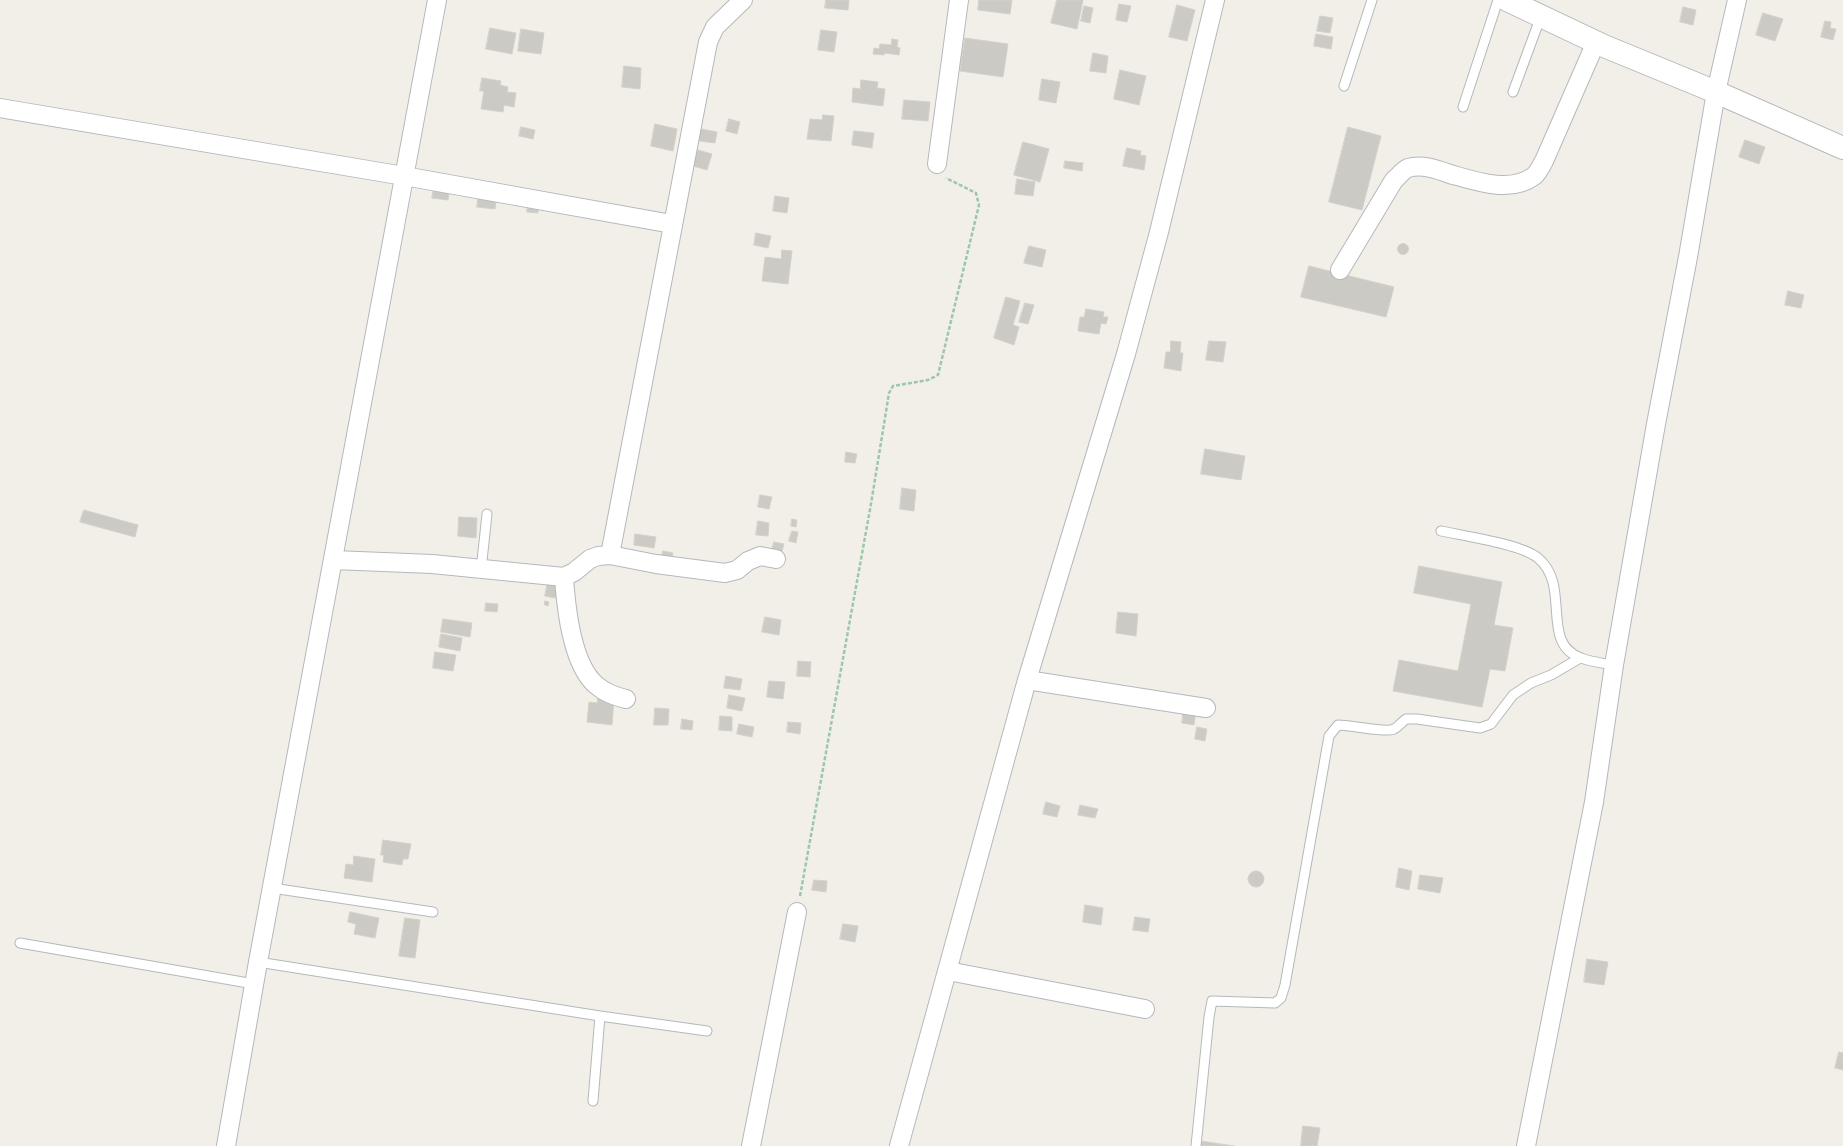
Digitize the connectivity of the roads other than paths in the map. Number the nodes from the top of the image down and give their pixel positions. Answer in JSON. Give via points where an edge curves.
{"nodes":[{"id":1,"x":437,"y":0,"type":"edge"},
{"id":2,"x":743,"y":0,"type":"edge"},
{"id":3,"x":959,"y":0,"type":"edge"},
{"id":4,"x":1215,"y":0,"type":"edge"},
{"id":5,"x":1372,"y":0,"type":"edge"},
{"id":6,"x":1498,"y":0,"type":"edge"},
{"id":7,"x":1507,"y":0,"type":"edge"},
{"id":8,"x":1737,"y":0,"type":"edge"},
{"id":9,"x":1541,"y":15,"type":"junction"},
{"id":10,"x":1596,"y":42,"type":"junction"},
{"id":11,"x":1344,"y":86,"type":"dead end"},
{"id":12,"x":1513,"y":92,"type":"dead end"},
{"id":13,"x":1716,"y":92,"type":"junction"},
{"id":14,"x":1463,"y":107,"type":"dead end"},
{"id":15,"x":0,"y":108,"type":"edge"},
{"id":16,"x":1843,"y":148,"type":"edge"},
{"id":17,"x":937,"y":164,"type":"road end"},
{"id":18,"x":404,"y":176,"type":"junction"},
{"id":19,"x":672,"y":224,"type":"junction"},
{"id":20,"x":1340,"y":270,"type":"dead end"},
{"id":21,"x":487,"y":514,"type":"dead end"},
{"id":22,"x":1441,"y":531,"type":"dead end"},
{"id":23,"x":610,"y":555,"type":"junction"},
{"id":24,"x":776,"y":559,"type":"dead end"},
{"id":25,"x":334,"y":560,"type":"junction"},
{"id":26,"x":481,"y":570,"type":"junction"},
{"id":27,"x":564,"y":578,"type":"junction"},
{"id":28,"x":1580,"y":658,"type":"junction"},
{"id":29,"x":1614,"y":665,"type":"junction"},
{"id":30,"x":1027,"y":680,"type":"junction"},
{"id":31,"x":626,"y":699,"type":"dead end"},
{"id":32,"x":1206,"y":708,"type":"dead end"},
{"id":33,"x":272,"y":888,"type":"junction"},
{"id":34,"x":433,"y":912,"type":"dead end"},
{"id":35,"x":797,"y":912,"type":"road end"},
{"id":36,"x":20,"y":943,"type":"dead end"},
{"id":37,"x":258,"y":962,"type":"junction"},
{"id":38,"x":948,"y":971,"type":"junction"},
{"id":39,"x":254,"y":984,"type":"junction"},
{"id":40,"x":1145,"y":1009,"type":"dead end"},
{"id":41,"x":600,"y":1016,"type":"junction"},
{"id":42,"x":707,"y":1031,"type":"dead end"},
{"id":43,"x":593,"y":1101,"type":"dead end"},
{"id":44,"x":226,"y":1146,"type":"edge"},
{"id":45,"x":751,"y":1146,"type":"edge"},
{"id":46,"x":899,"y":1146,"type":"edge"},
{"id":47,"x":1196,"y":1146,"type":"edge"},
{"id":48,"x":1526,"y":1146,"type":"edge"}],
"edges":[{"from":1,"to":18,"type":"street"},
{"from":2,"to":19,"type":"street","via":[[715,27],[708,42]]},
{"from":3,"to":17,"type":"street"},
{"from":4,"to":30,"type":"street","via":[[1122,368]]},
{"from":5,"to":11,"type":"lane"},
{"from":6,"to":14,"type":"lane"},
{"from":7,"to":9,"type":"street"},
{"from":8,"to":13,"type":"street"},
{"from":9,"to":10,"type":"street"},
{"from":9,"to":12,"type":"lane"},
{"from":10,"to":13,"type":"street"},
{"from":10,"to":20,"type":"street","via":[[1544,161],[1535,175],[1524,182],[1497,185],[1434,168],[1418,166],[1406,169],[1394,180]]},
{"from":13,"to":16,"type":"street"},
{"from":13,"to":29,"type":"street"},
{"from":15,"to":18,"type":"street"},
{"from":18,"to":19,"type":"street"},
{"from":18,"to":25,"type":"street"},
{"from":19,"to":23,"type":"street"},
{"from":21,"to":26,"type":"lane"},
{"from":22,"to":28,"type":"lane","via":[[1519,548],[1537,557],[1549,570],[1554,584],[1560,638],[1568,651]]},
{"from":23,"to":24,"type":"street","via":[[725,574],[760,556]]},
{"from":23,"to":27,"type":"street","via":[[590,559]]},
{"from":25,"to":26,"type":"street","via":[[432,564]]},
{"from":25,"to":33,"type":"street"},
{"from":26,"to":27,"type":"street"},
{"from":27,"to":31,"type":"street","via":[[569,628],[584,669],[596,685],[611,695]]},
{"from":28,"to":29,"type":"lane"},
{"from":28,"to":47,"type":"lane","via":[[1513,695],[1491,724],[1480,728],[1406,719],[1394,729],[1387,731],[1338,725],[1329,736],[1281,998],[1275,1002],[1212,1001]]},
{"from":29,"to":48,"type":"street","via":[[1594,802]]},
{"from":30,"to":32,"type":"street"},
{"from":30,"to":38,"type":"street"},
{"from":33,"to":34,"type":"lane"},
{"from":33,"to":37,"type":"street"},
{"from":35,"to":45,"type":"street"},
{"from":36,"to":39,"type":"lane"},
{"from":37,"to":39,"type":"street"},
{"from":37,"to":41,"type":"lane"},
{"from":38,"to":40,"type":"street"},
{"from":38,"to":46,"type":"street"},
{"from":39,"to":44,"type":"street"},
{"from":41,"to":42,"type":"lane"},
{"from":41,"to":43,"type":"lane"}]}
